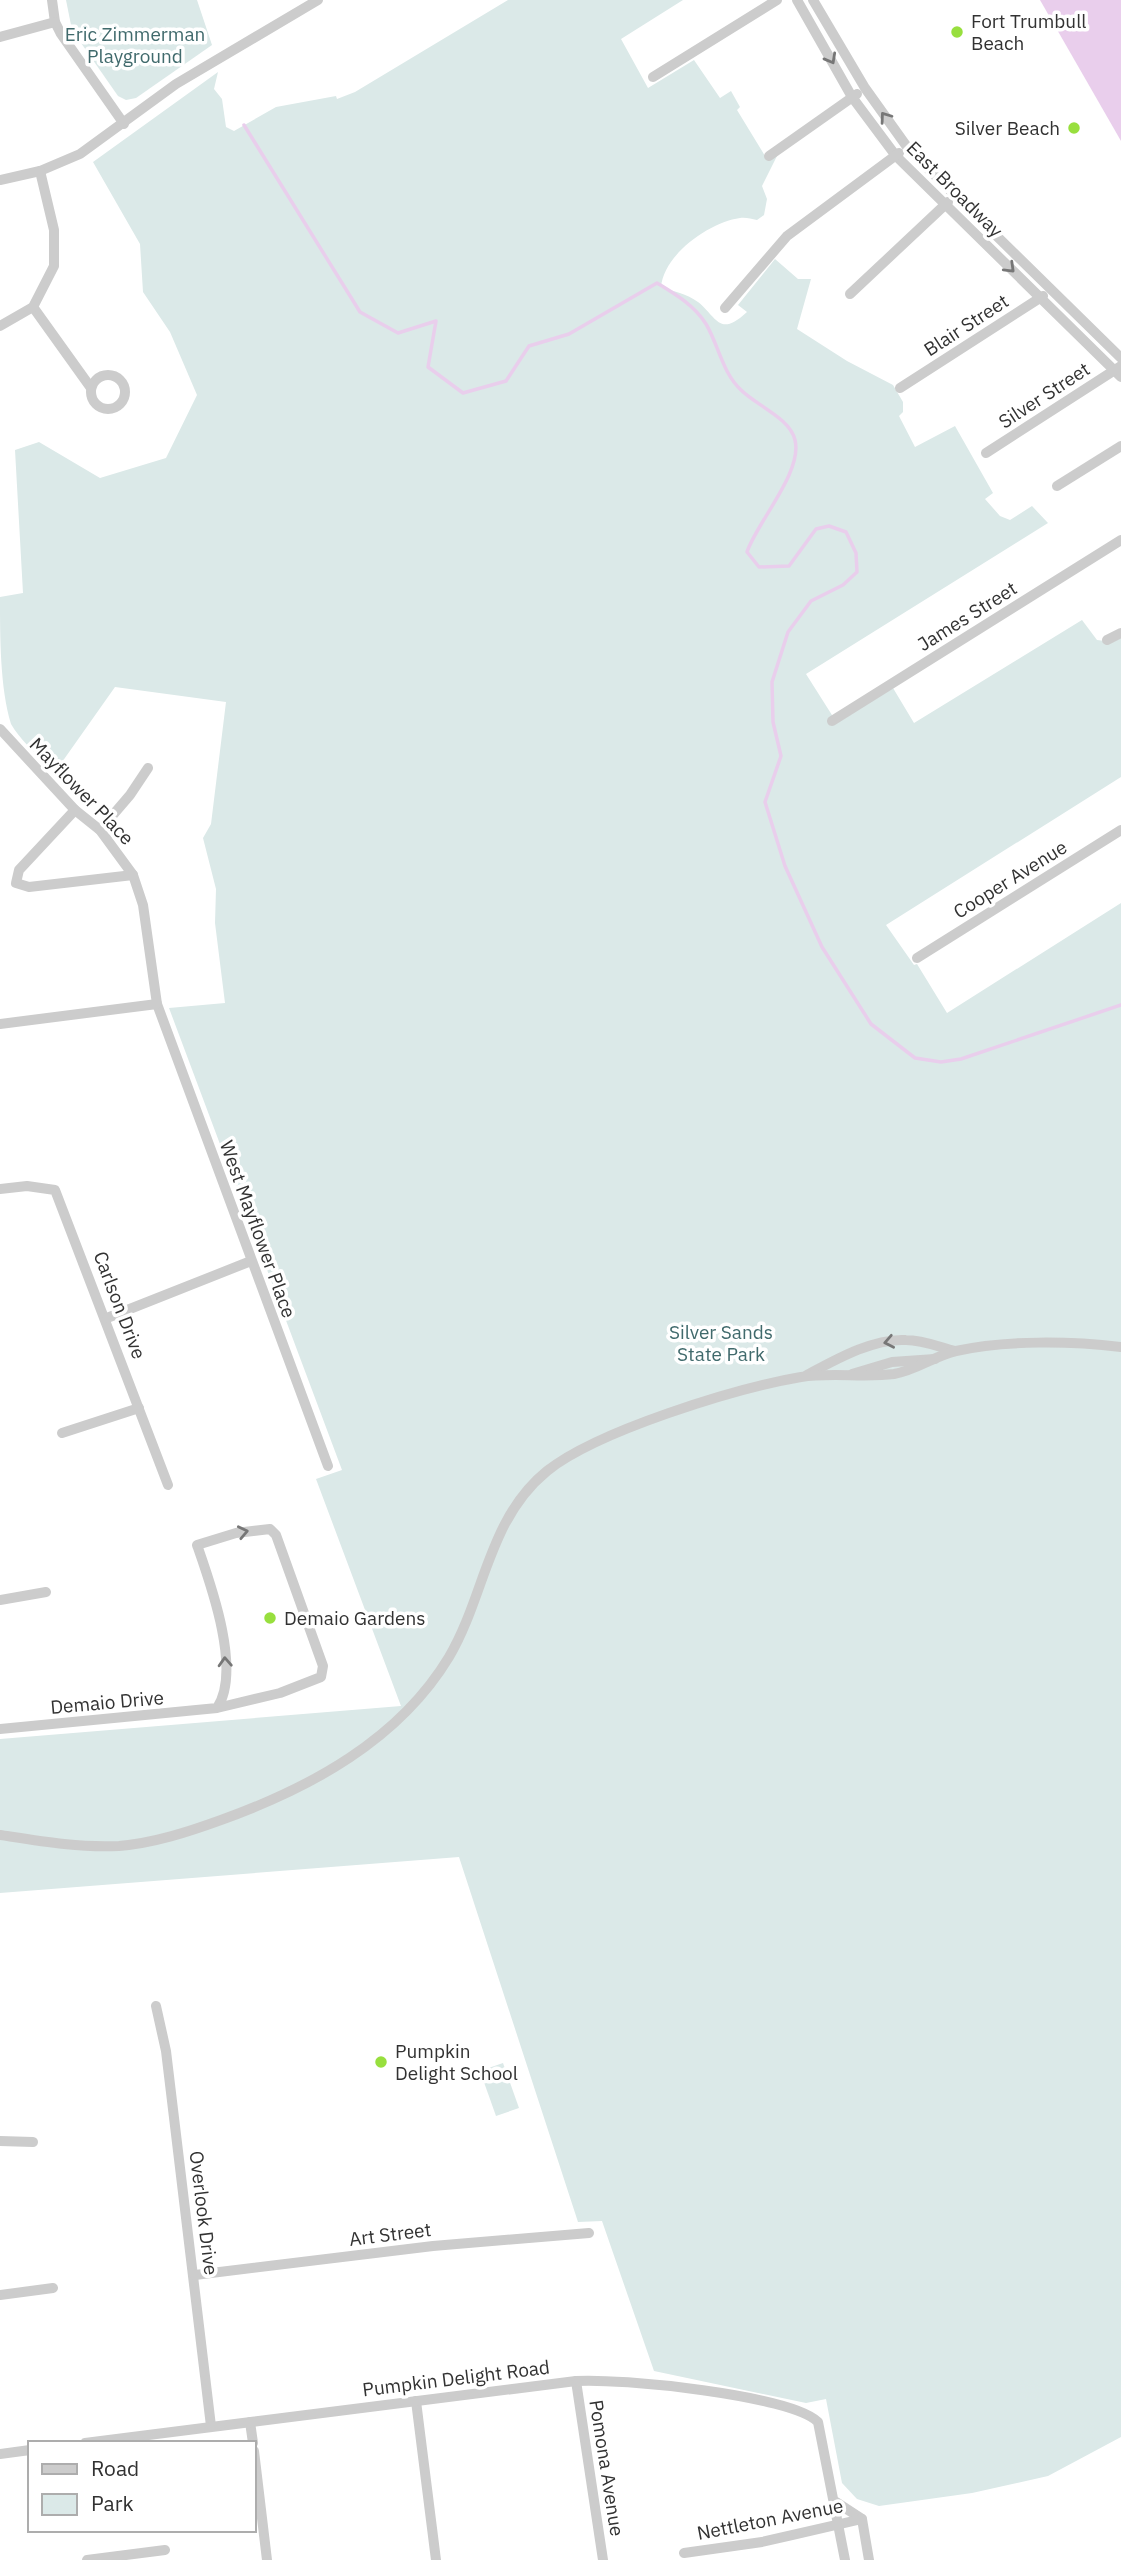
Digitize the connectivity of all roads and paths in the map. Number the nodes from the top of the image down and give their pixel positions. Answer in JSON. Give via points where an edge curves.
{"nodes":[{"id":1,"x":52,"y":0,"type":"edge"},
{"id":2,"x":777,"y":0,"type":"edge"},
{"id":3,"x":797,"y":0,"type":"edge"},
{"id":4,"x":813,"y":0,"type":"edge"},
{"id":5,"x":311,"y":2,"type":"edge"},
{"id":6,"x":55,"y":22,"type":"junction"},
{"id":7,"x":0,"y":37,"type":"edge"},
{"id":8,"x":653,"y":77,"type":"dead end"},
{"id":9,"x":865,"y":88,"type":"junction"},
{"id":10,"x":852,"y":97,"type":"junction"},
{"id":11,"x":124,"y":124,"type":"junction"},
{"id":12,"x":908,"y":148,"type":"junction"},
{"id":13,"x":769,"y":156,"type":"dead end"},
{"id":14,"x":896,"y":156,"type":"junction"},
{"id":15,"x":40,"y":171,"type":"junction"},
{"id":16,"x":0,"y":180,"type":"edge"},
{"id":17,"x":955,"y":195,"type":"junction"},
{"id":18,"x":945,"y":205,"type":"junction"},
{"id":19,"x":1051,"y":291,"type":"junction"},
{"id":20,"x":850,"y":295,"type":"dead end"},
{"id":21,"x":1040,"y":298,"type":"junction"},
{"id":22,"x":33,"y":307,"type":"junction"},
{"id":23,"x":725,"y":309,"type":"dead end"},
{"id":24,"x":0,"y":326,"type":"edge"},
{"id":25,"x":1121,"y":358,"type":"edge"},
{"id":26,"x":1119,"y":371,"type":"edge"},
{"id":27,"x":91,"y":388,"type":"dead end"},
{"id":28,"x":900,"y":388,"type":"dead end"},
{"id":29,"x":1121,"y":446,"type":"edge"},
{"id":30,"x":986,"y":453,"type":"dead end"},
{"id":31,"x":1057,"y":486,"type":"dead end"},
{"id":32,"x":1121,"y":540,"type":"edge"},
{"id":33,"x":1121,"y":633,"type":"edge"},
{"id":34,"x":1107,"y":640,"type":"dead end"},
{"id":35,"x":832,"y":721,"type":"dead end"},
{"id":36,"x":0,"y":729,"type":"edge"},
{"id":37,"x":148,"y":768,"type":"dead end"},
{"id":38,"x":75,"y":810,"type":"junction"},
{"id":39,"x":100,"y":830,"type":"junction"},
{"id":40,"x":1121,"y":830,"type":"edge"},
{"id":41,"x":133,"y":875,"type":"junction"},
{"id":42,"x":917,"y":958,"type":"dead end"},
{"id":43,"x":157,"y":1004,"type":"junction"},
{"id":44,"x":0,"y":1024,"type":"edge"},
{"id":45,"x":0,"y":1189,"type":"edge"},
{"id":46,"x":251,"y":1261,"type":"junction"},
{"id":47,"x":107,"y":1318,"type":"junction"},
{"id":48,"x":1121,"y":1347,"type":"edge"},
{"id":49,"x":955,"y":1351,"type":"junction"},
{"id":50,"x":804,"y":1376,"type":"junction"},
{"id":51,"x":139,"y":1408,"type":"junction"},
{"id":52,"x":62,"y":1433,"type":"dead end"},
{"id":53,"x":328,"y":1466,"type":"dead end"},
{"id":54,"x":168,"y":1485,"type":"dead end"},
{"id":55,"x":46,"y":1592,"type":"dead end"},
{"id":56,"x":0,"y":1600,"type":"edge"},
{"id":57,"x":217,"y":1709,"type":"junction"},
{"id":58,"x":0,"y":1729,"type":"edge"},
{"id":59,"x":0,"y":1835,"type":"edge"},
{"id":60,"x":156,"y":2006,"type":"dead end"},
{"id":61,"x":0,"y":2141,"type":"edge"},
{"id":62,"x":33,"y":2142,"type":"dead end"},
{"id":63,"x":589,"y":2233,"type":"dead end"},
{"id":64,"x":195,"y":2275,"type":"junction"},
{"id":65,"x":53,"y":2288,"type":"dead end"},
{"id":66,"x":0,"y":2295,"type":"edge"},
{"id":67,"x":576,"y":2381,"type":"junction"},
{"id":68,"x":416,"y":2401,"type":"junction"},
{"id":69,"x":250,"y":2422,"type":"junction"},
{"id":70,"x":211,"y":2426,"type":"junction"},
{"id":71,"x":100,"y":2441,"type":"edge"},
{"id":72,"x":253,"y":2441,"type":"edge"},
{"id":73,"x":28,"y":2450,"type":"edge"},
{"id":74,"x":0,"y":2454,"type":"edge"},
{"id":75,"x":256,"y":2468,"type":"edge"},
{"id":76,"x":836,"y":2502,"type":"junction"},
{"id":77,"x":862,"y":2519,"type":"junction"},
{"id":78,"x":838,"y":2524,"type":"junction"},
{"id":79,"x":165,"y":2550,"type":"dead end"},
{"id":80,"x":684,"y":2553,"type":"dead end"},
{"id":81,"x":87,"y":2560,"type":"edge"},
{"id":82,"x":267,"y":2560,"type":"edge"},
{"id":83,"x":436,"y":2560,"type":"edge"},
{"id":84,"x":603,"y":2560,"type":"edge"},
{"id":85,"x":845,"y":2560,"type":"edge"},
{"id":86,"x":869,"y":2560,"type":"edge"}],
"edges":[{"from":1,"to":6,"type":"street"},
{"from":2,"to":8,"type":"street"},
{"from":3,"to":10,"type":"street","name":"East Broadway","one_way":true},
{"from":4,"to":9,"type":"street","name":"East Broadway"},
{"from":5,"to":11,"type":"street","via":[[176,84]]},
{"from":6,"to":7,"type":"street"},
{"from":6,"to":11,"type":"street"},
{"from":9,"to":10,"type":"street"},
{"from":12,"to":9,"type":"street","name":"East Broadway","one_way":true},
{"from":10,"to":13,"type":"street"},
{"from":10,"to":14,"type":"street","name":"East Broadway"},
{"from":11,"to":15,"type":"street","via":[[80,154]]},
{"from":12,"to":14,"type":"street"},
{"from":12,"to":17,"type":"street","name":"East Broadway"},
{"from":14,"to":18,"type":"street","name":"East Broadway"},
{"from":14,"to":23,"type":"street","via":[[787,236]]},
{"from":15,"to":16,"type":"street"},
{"from":15,"to":22,"type":"street","via":[[56,249],[54,266]]},
{"from":17,"to":18,"type":"street"},
{"from":17,"to":19,"type":"street","name":"East Broadway"},
{"from":18,"to":20,"type":"street"},
{"from":18,"to":21,"type":"street","name":"East Broadway","one_way":true},
{"from":19,"to":21,"type":"street","name":"Blair Street"},
{"from":19,"to":25,"type":"street","name":"East Broadway"},
{"from":21,"to":26,"type":"street","name":"East Broadway"},
{"from":21,"to":28,"type":"street","name":"Blair Street"},
{"from":22,"to":24,"type":"street"},
{"from":22,"to":27,"type":"street"},
{"from":26,"to":30,"type":"street","name":"Silver Street"},
{"from":29,"to":31,"type":"street"},
{"from":32,"to":35,"type":"street","name":"James Street"},
{"from":33,"to":34,"type":"street"},
{"from":36,"to":38,"type":"street","name":"Mayflower Place"},
{"from":37,"to":39,"type":"street"},
{"from":38,"to":39,"type":"street","name":"Mayflower Place"},
{"from":38,"to":41,"type":"street","via":[[19,870],[16,883],[29,887]]},
{"from":39,"to":41,"type":"street","name":"Mayflower Place"},
{"from":40,"to":42,"type":"street","name":"Cooper Avenue"},
{"from":41,"to":43,"type":"street","name":"Mayflower Place","via":[[143,905]]},
{"from":43,"to":44,"type":"street"},
{"from":43,"to":46,"type":"street","name":"West Mayflower Place"},
{"from":45,"to":47,"type":"street","name":"Carlson Drive","via":[[55,1190]]},
{"from":46,"to":47,"type":"street"},
{"from":46,"to":53,"type":"street","name":"West Mayflower Place"},
{"from":47,"to":51,"type":"street","name":"Carlson Drive"},
{"from":48,"to":49,"type":"street","via":[[1064,1343]]},
{"from":49,"to":50,"type":"street","via":[[849,1375]]},
{"from":49,"to":50,"type":"street","one_way":true,"via":[[897,1340],[870,1346]]},
{"from":50,"to":59,"type":"street","via":[[646,1424],[590,1445],[548,1471],[524,1494],[502,1528],[442,1667],[396,1722],[330,1771],[235,1815],[150,1842],[82,1846]]},
{"from":51,"to":52,"type":"street"},
{"from":51,"to":54,"type":"street","name":"Carlson Drive"},
{"from":55,"to":56,"type":"street"},
{"from":57,"to":57,"type":"street","name":"Demaio Drive","one_way":true,"via":[[226,1695],[222,1628],[197,1545],[270,1529],[324,1672],[314,1682]]},
{"from":57,"to":58,"type":"street","name":"Demaio Drive"},
{"from":60,"to":64,"type":"street","name":"Overlook Drive"},
{"from":61,"to":62,"type":"street"},
{"from":63,"to":64,"type":"street","name":"Art Street","via":[[433,2246]]},
{"from":64,"to":70,"type":"street","name":"Overlook Drive"},
{"from":65,"to":66,"type":"street"},
{"from":67,"to":68,"type":"street","name":"Pumpkin Delight Road"},
{"from":67,"to":76,"type":"street","name":"Pumpkin Delight Road","via":[[643,2381],[806,2412],[822,2429]]},
{"from":67,"to":84,"type":"street","name":"Pomona Avenue"},
{"from":68,"to":69,"type":"street","name":"Pumpkin Delight Road"},
{"from":68,"to":83,"type":"street"},
{"from":69,"to":70,"type":"street","name":"Pumpkin Delight Road"},
{"from":69,"to":72,"type":"street"},
{"from":70,"to":71,"type":"street","name":"Pumpkin Delight Road"},
{"from":73,"to":74,"type":"street"},
{"from":75,"to":82,"type":"street"},
{"from":76,"to":77,"type":"street"},
{"from":76,"to":78,"type":"street"},
{"from":77,"to":78,"type":"street","name":"Nettleton Avenue"},
{"from":77,"to":86,"type":"street"},
{"from":78,"to":80,"type":"street","name":"Nettleton Avenue","via":[[762,2542]]},
{"from":78,"to":85,"type":"street"},
{"from":79,"to":81,"type":"street"}]}
